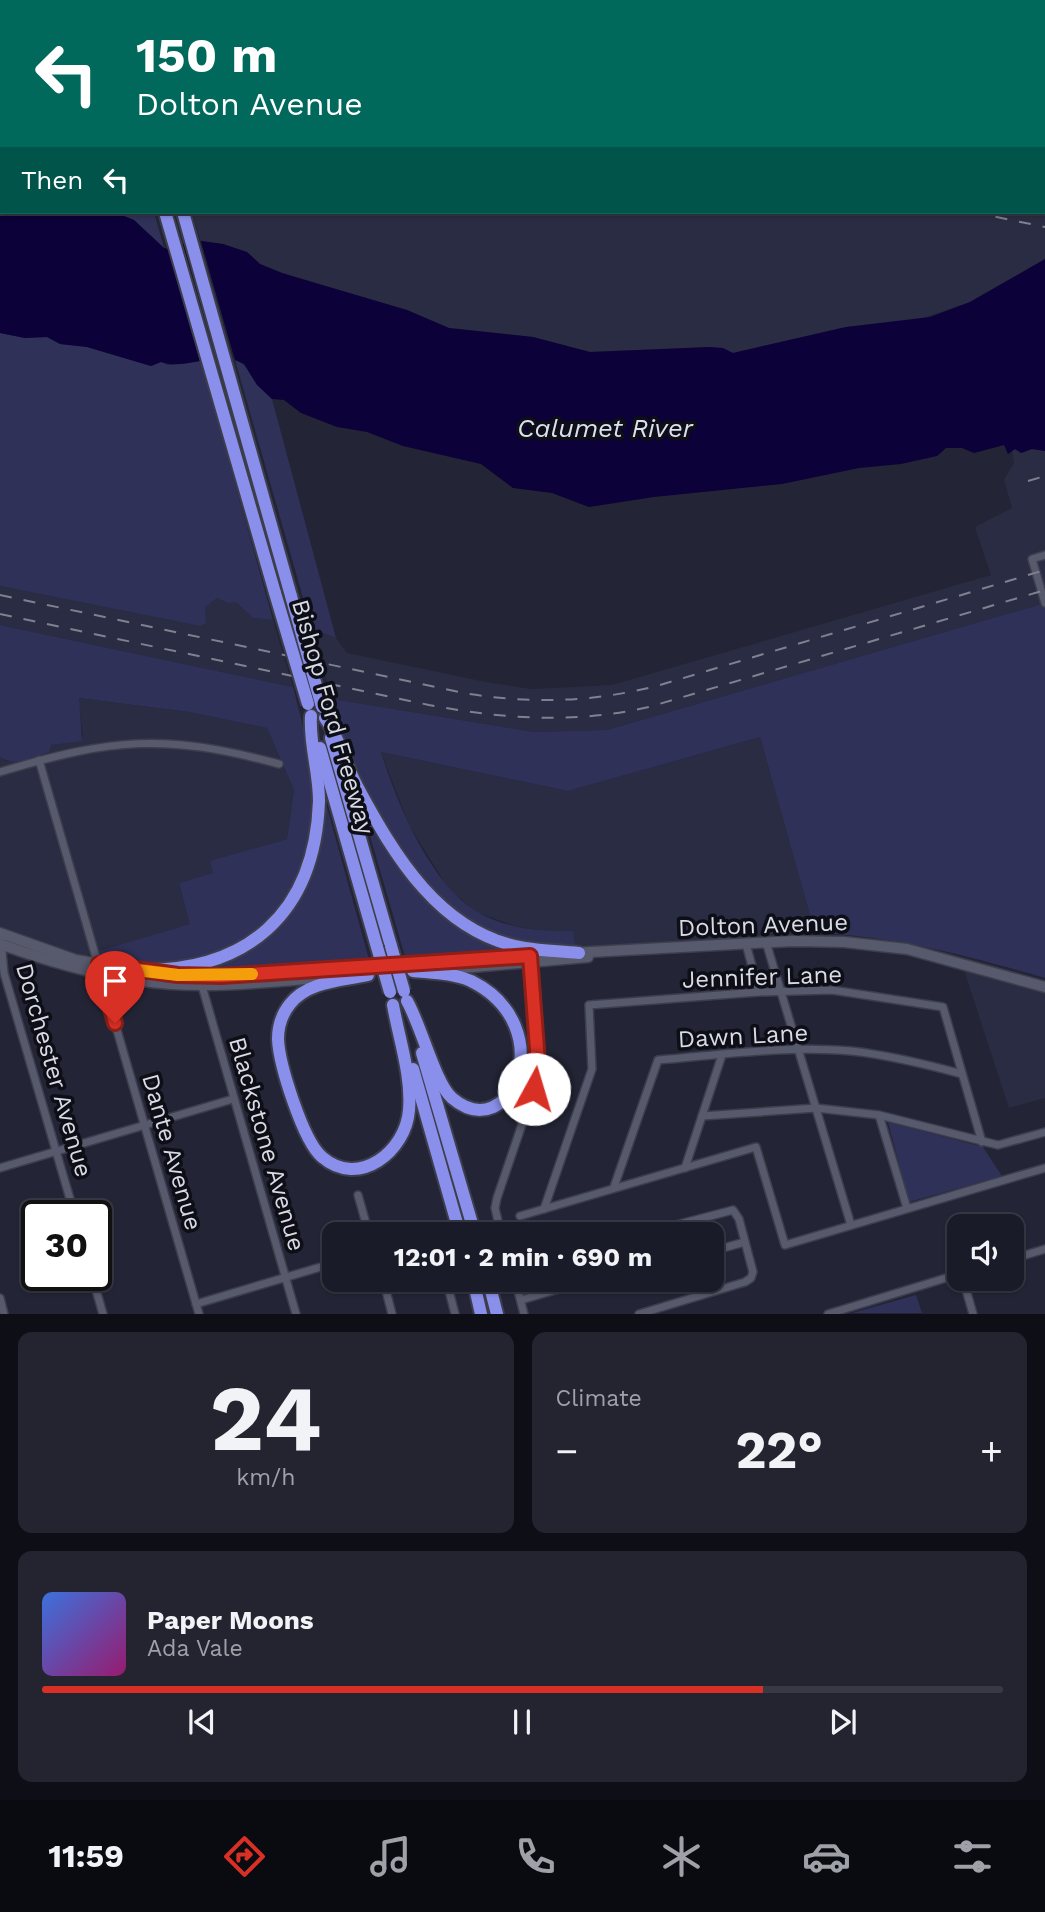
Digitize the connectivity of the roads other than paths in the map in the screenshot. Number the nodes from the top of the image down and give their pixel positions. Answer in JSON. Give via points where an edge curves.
{"nodes":[{"id":1,"x":166,"y":214,"type":"edge"},
{"id":2,"x":184,"y":214,"type":"edge"},
{"id":3,"x":1045,"y":555,"type":"edge"},
{"id":4,"x":1045,"y":603,"type":"edge"},
{"id":5,"x":309,"y":710,"type":"junction"},
{"id":6,"x":324,"y":712,"type":"junction"},
{"id":7,"x":39,"y":760,"type":"junction"},
{"id":8,"x":279,"y":764,"type":"dead end"},
{"id":9,"x":0,"y":772,"type":"edge"},
{"id":10,"x":0,"y":933,"type":"edge"},
{"id":11,"x":766,"y":942,"type":"junction"},
{"id":12,"x":0,"y":944,"type":"edge"},
{"id":13,"x":746,"y":944,"type":"junction"},
{"id":14,"x":579,"y":953,"type":"junction"},
{"id":15,"x":602,"y":954,"type":"junction"},
{"id":16,"x":530,"y":959,"type":"junction"},
{"id":17,"x":99,"y":968,"type":"junction"},
{"id":18,"x":135,"y":970,"type":"junction"},
{"id":19,"x":413,"y":971,"type":"junction"},
{"id":20,"x":2,"y":974,"type":"edge"},
{"id":21,"x":368,"y":975,"type":"junction"},
{"id":22,"x":202,"y":985,"type":"junction"},
{"id":23,"x":1045,"y":987,"type":"edge"},
{"id":24,"x":780,"y":991,"type":"junction"},
{"id":25,"x":759,"y":992,"type":"junction"},
{"id":26,"x":405,"y":996,"type":"junction"},
{"id":27,"x":393,"y":1005,"type":"junction"},
{"id":28,"x":798,"y":1050,"type":"junction"},
{"id":29,"x":722,"y":1055,"type":"junction"},
{"id":30,"x":962,"y":1074,"type":"junction"},
{"id":31,"x":233,"y":1099,"type":"junction"},
{"id":32,"x":816,"y":1108,"type":"junction"},
{"id":33,"x":879,"y":1115,"type":"junction"},
{"id":34,"x":702,"y":1116,"type":"junction"},
{"id":35,"x":145,"y":1125,"type":"junction"},
{"id":36,"x":1045,"y":1132,"type":"edge"},
{"id":37,"x":982,"y":1142,"type":"junction"},
{"id":38,"x":56,"y":1152,"type":"junction"},
{"id":39,"x":0,"y":1168,"type":"edge"},
{"id":40,"x":685,"y":1168,"type":"junction"},
{"id":41,"x":1045,"y":1168,"type":"edge"},
{"id":42,"x":614,"y":1187,"type":"junction"},
{"id":43,"x":358,"y":1195,"type":"dead end"},
{"id":44,"x":70,"y":1200,"type":"edge"},
{"id":45,"x":907,"y":1208,"type":"junction"},
{"id":46,"x":544,"y":1209,"type":"junction"},
{"id":47,"x":520,"y":1216,"type":"dead end"},
{"id":48,"x":366,"y":1222,"type":"edge"},
{"id":49,"x":456,"y":1222,"type":"edge"},
{"id":50,"x":471,"y":1222,"type":"edge"},
{"id":51,"x":498,"y":1222,"type":"edge"},
{"id":52,"x":688,"y":1222,"type":"edge"},
{"id":53,"x":851,"y":1225,"type":"junction"},
{"id":54,"x":745,"y":1242,"type":"junction"},
{"id":55,"x":724,"y":1248,"type":"edge"},
{"id":56,"x":1045,"y":1249,"type":"edge"},
{"id":57,"x":1024,"y":1255,"type":"edge"},
{"id":58,"x":322,"y":1267,"type":"edge"},
{"id":59,"x":285,"y":1278,"type":"junction"},
{"id":60,"x":947,"y":1278,"type":"edge"},
{"id":61,"x":96,"y":1291,"type":"edge"},
{"id":62,"x":966,"y":1291,"type":"edge"},
{"id":63,"x":387,"y":1292,"type":"edge"},
{"id":64,"x":450,"y":1292,"type":"edge"},
{"id":65,"x":476,"y":1292,"type":"edge"},
{"id":66,"x":491,"y":1292,"type":"edge"},
{"id":67,"x":519,"y":1292,"type":"edge"},
{"id":68,"x":548,"y":1292,"type":"edge"},
{"id":69,"x":0,"y":1298,"type":"edge"},
{"id":70,"x":521,"y":1300,"type":"junction"},
{"id":71,"x":196,"y":1304,"type":"junction"},
{"id":72,"x":4,"y":1314,"type":"edge"},
{"id":73,"x":103,"y":1314,"type":"edge"},
{"id":74,"x":199,"y":1314,"type":"edge"},
{"id":75,"x":296,"y":1314,"type":"edge"},
{"id":76,"x":393,"y":1314,"type":"edge"},
{"id":77,"x":456,"y":1314,"type":"edge"},
{"id":78,"x":481,"y":1314,"type":"edge"},
{"id":79,"x":497,"y":1314,"type":"edge"},
{"id":80,"x":524,"y":1314,"type":"edge"},
{"id":81,"x":639,"y":1314,"type":"edge"},
{"id":82,"x":828,"y":1314,"type":"edge"},
{"id":83,"x":973,"y":1314,"type":"edge"}],
"edges":[{"from":1,"to":5,"type":"highway","name":"Bishop Ford Freeway","bridge":true},
{"from":2,"to":6,"type":"highway","name":"Bishop Ford Freeway","bridge":true},
{"from":3,"to":4,"type":"street","via":[[1032,559]]},
{"from":5,"to":18,"type":"highway","via":[[318,816],[309,865],[291,901],[262,934],[223,958],[187,967]]},
{"from":5,"to":27,"type":"highway","name":"Bishop Ford Freeway","bridge":true},
{"from":6,"to":14,"type":"highway","via":[[355,782],[421,889],[445,911],[502,941],[523,948]]},
{"from":6,"to":26,"type":"highway","name":"Bishop Ford Freeway","bridge":true},
{"from":7,"to":8,"type":"street","via":[[102,745],[152,742],[221,749]]},
{"from":7,"to":9,"type":"street"},
{"from":7,"to":17,"type":"street","name":"Dante Avenue"},
{"from":10,"to":12,"type":"street","name":"Dorchester Avenue"},
{"from":10,"to":17,"type":"street"},
{"from":11,"to":13,"type":"street","name":"Dolton Avenue"},
{"from":11,"to":23,"type":"street","name":"Dolton Avenue","via":[[887,946]]},
{"from":11,"to":24,"type":"street"},
{"from":12,"to":17,"type":"street","via":[[73,969]]},
{"from":12,"to":20,"type":"street","name":"Dorchester Avenue"},
{"from":13,"to":15,"type":"street","name":"Dolton Avenue"},
{"from":13,"to":25,"type":"street"},
{"from":14,"to":15,"type":"street","name":"Dolton Avenue"},
{"from":14,"to":16,"type":"street","name":"Dolton Avenue"},
{"from":15,"to":16,"type":"street","name":"Dolton Avenue","via":[[576,960]]},
{"from":16,"to":18,"type":"street","name":"Dolton Avenue","via":[[221,976]]},
{"from":16,"to":19,"type":"street","name":"Dolton Avenue"},
{"from":16,"to":51,"type":"street","via":[[538,1062],[534,1089],[497,1198]]},
{"from":17,"to":18,"type":"street","name":"Dolton Avenue"},
{"from":17,"to":22,"type":"street","name":"Dolton Avenue","via":[[151,982]]},
{"from":17,"to":35,"type":"street","name":"Dante Avenue"},
{"from":19,"to":21,"type":"street","name":"Dolton Avenue"},
{"from":19,"to":26,"type":"highway","via":[[470,981],[508,1012],[521,1062],[521,1073],[508,1096],[482,1108],[453,1099],[443,1088]]},
{"from":20,"to":38,"type":"street","name":"Dorchester Avenue"},
{"from":21,"to":22,"type":"street","name":"Dolton Avenue"},
{"from":21,"to":27,"type":"highway","via":[[308,989],[290,1003],[280,1026],[281,1054],[305,1134],[325,1160],[342,1167],[379,1163],[399,1143],[406,1128],[409,1091]]},
{"from":22,"to":31,"type":"street","name":"Blackstone Avenue"},
{"from":24,"to":25,"type":"street","name":"Jennifer Lane"},
{"from":24,"to":28,"type":"street"},
{"from":24,"to":30,"type":"street","name":"Jennifer Lane","via":[[832,990],[943,1007]]},
{"from":25,"to":46,"type":"street","name":"Jennifer Lane","via":[[589,1005],[592,1069]]},
{"from":26,"to":50,"type":"highway","name":"Bishop Ford Freeway"},
{"from":27,"to":49,"type":"highway","name":"Bishop Ford Freeway"},
{"from":28,"to":29,"type":"street","name":"Dawn Lane"},
{"from":28,"to":30,"type":"street","name":"Dawn Lane","via":[[888,1056]]},
{"from":28,"to":32,"type":"street"},
{"from":29,"to":34,"type":"street"},
{"from":29,"to":42,"type":"street","name":"Dawn Lane","via":[[658,1060]]},
{"from":30,"to":37,"type":"street","name":"Jennifer Lane"},
{"from":31,"to":35,"type":"street"},
{"from":31,"to":59,"type":"street","name":"Blackstone Avenue"},
{"from":32,"to":33,"type":"street"},
{"from":32,"to":34,"type":"street"},
{"from":32,"to":53,"type":"street"},
{"from":33,"to":37,"type":"street"},
{"from":33,"to":45,"type":"street"},
{"from":34,"to":40,"type":"street"},
{"from":35,"to":38,"type":"street"},
{"from":35,"to":71,"type":"street","name":"Dante Avenue"},
{"from":36,"to":37,"type":"street","via":[[998,1145]]},
{"from":38,"to":39,"type":"street"},
{"from":38,"to":44,"type":"street","name":"Dorchester Avenue"},
{"from":40,"to":42,"type":"street"},
{"from":40,"to":53,"type":"street","via":[[756,1147],[785,1245]]},
{"from":41,"to":45,"type":"street"},
{"from":42,"to":46,"type":"street"},
{"from":43,"to":48,"type":"street"},
{"from":45,"to":53,"type":"street"},
{"from":46,"to":47,"type":"street"},
{"from":52,"to":54,"type":"street","via":[[733,1210]]},
{"from":54,"to":55,"type":"street"},
{"from":54,"to":81,"type":"street","via":[[751,1278]]},
{"from":56,"to":57,"type":"street"},
{"from":58,"to":59,"type":"street"},
{"from":59,"to":71,"type":"street"},
{"from":59,"to":75,"type":"street","name":"Blackstone Avenue"},
{"from":60,"to":82,"type":"street"},
{"from":61,"to":73,"type":"street"},
{"from":62,"to":83,"type":"street"},
{"from":63,"to":76,"type":"street"},
{"from":64,"to":77,"type":"street"},
{"from":65,"to":78,"type":"highway"},
{"from":66,"to":79,"type":"highway"},
{"from":67,"to":70,"type":"street"},
{"from":68,"to":70,"type":"street"},
{"from":69,"to":72,"type":"street"},
{"from":70,"to":80,"type":"street"},
{"from":71,"to":74,"type":"street","name":"Dante Avenue"}]}
